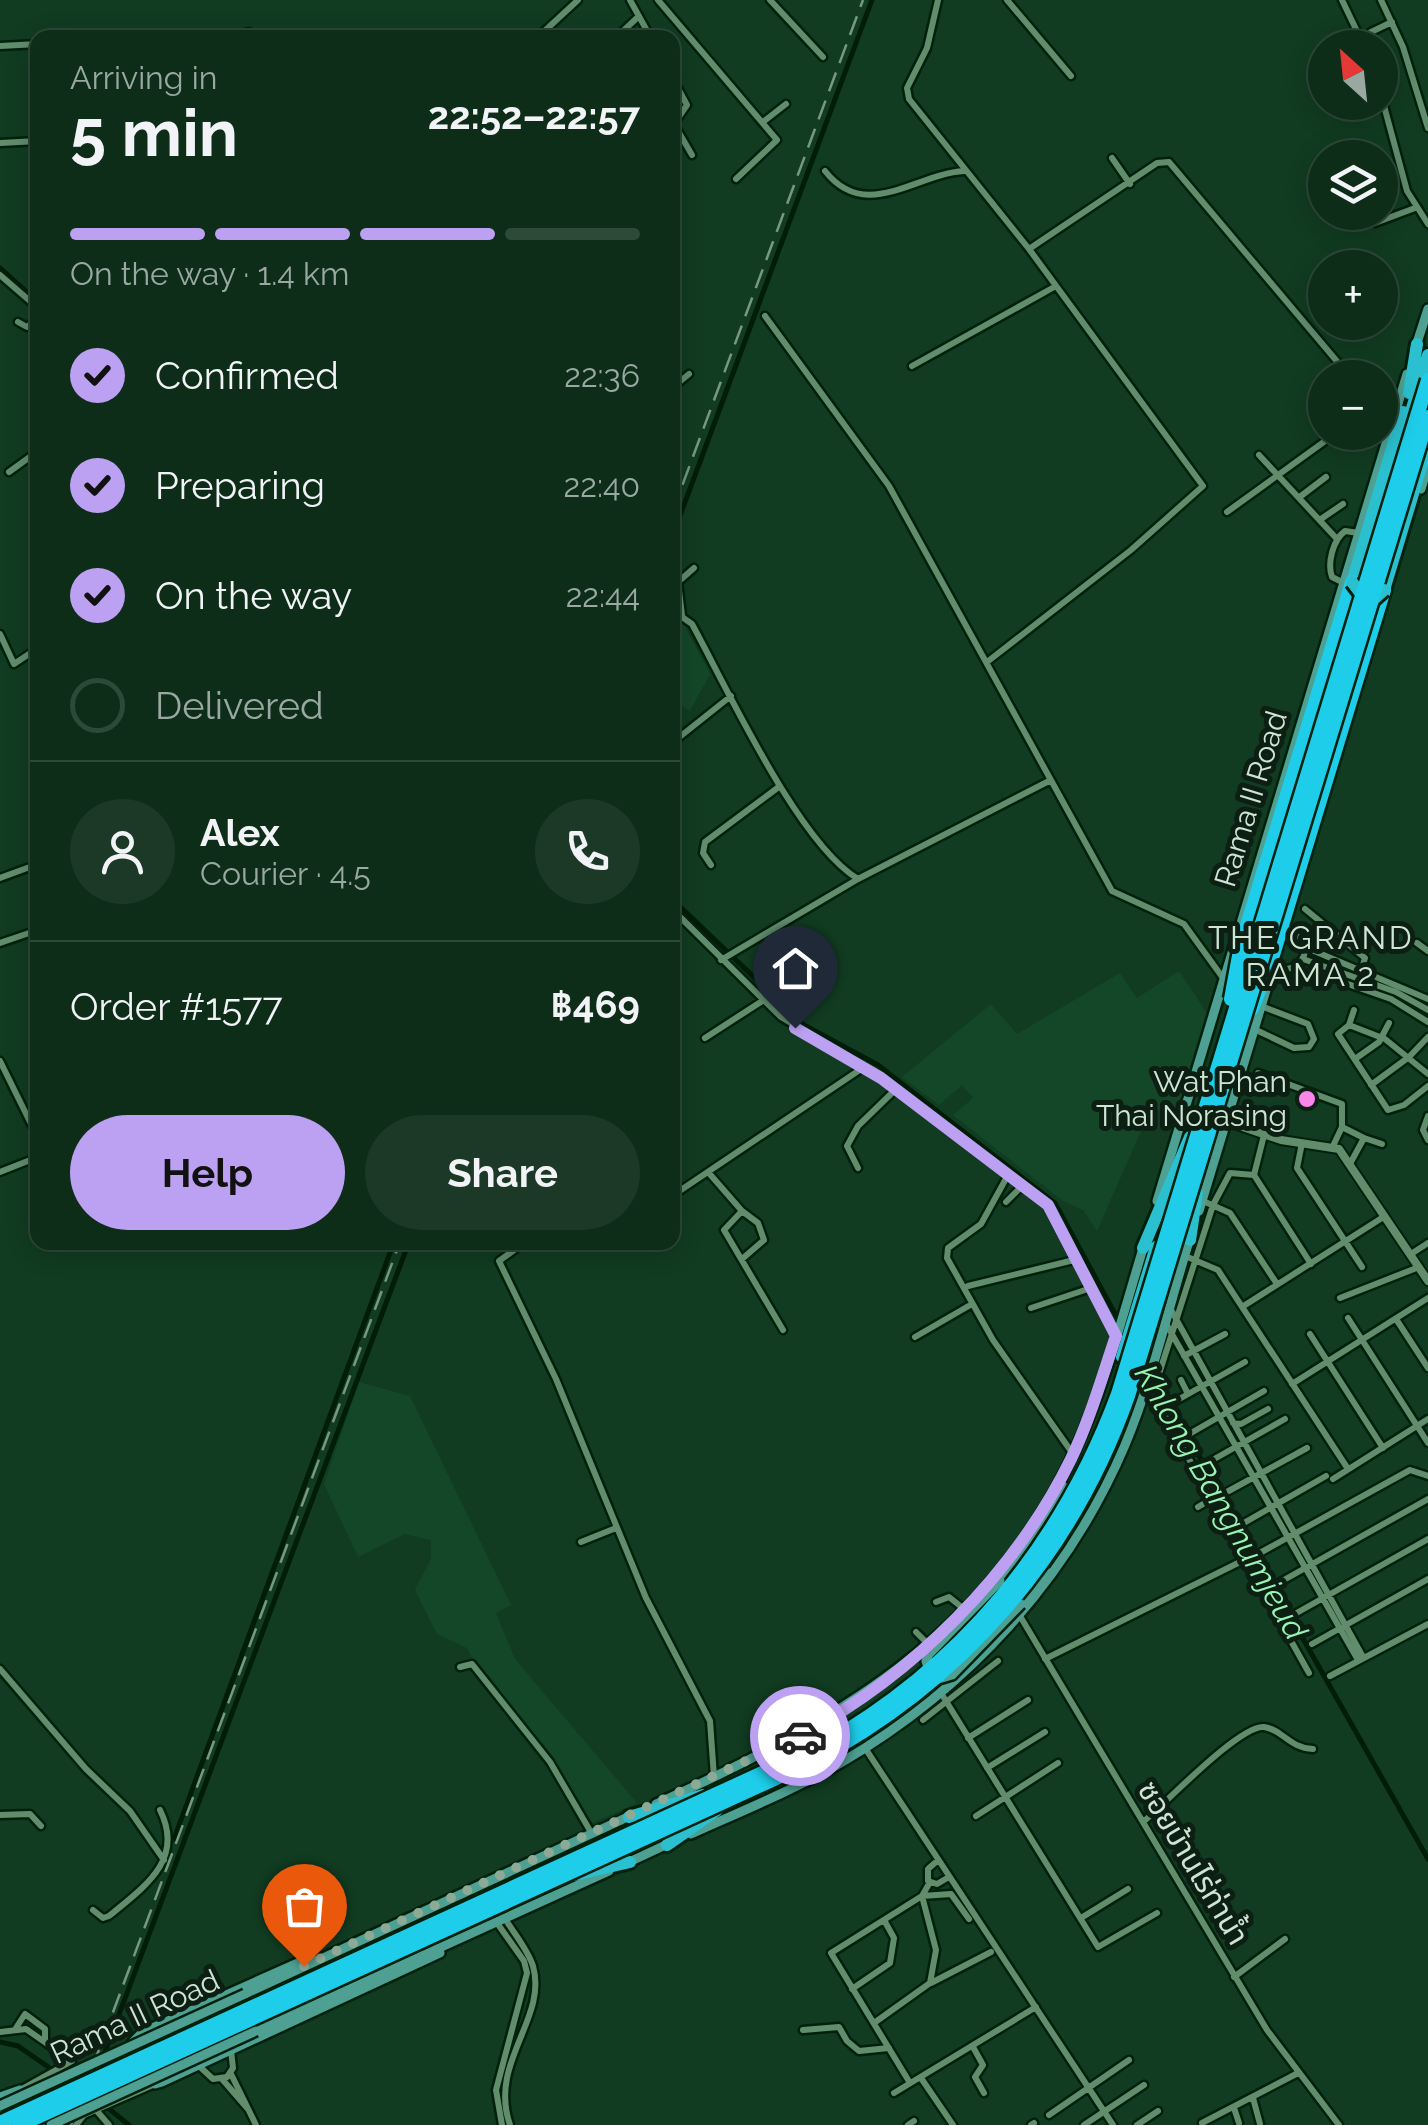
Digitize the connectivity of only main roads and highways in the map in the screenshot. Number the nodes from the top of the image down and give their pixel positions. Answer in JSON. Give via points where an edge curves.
{"nodes":[{"id":1,"x":1428,"y":309,"type":"edge"},
{"id":2,"x":1424,"y":351,"type":"edge"},
{"id":3,"x":1428,"y":380,"type":"edge"},
{"id":4,"x":1428,"y":414,"type":"edge"},
{"id":5,"x":1428,"y":444,"type":"edge"},
{"id":6,"x":1428,"y":466,"type":"edge"},
{"id":7,"x":1348,"y":582,"type":"junction"},
{"id":8,"x":1384,"y":590,"type":"junction"},
{"id":9,"x":1231,"y":1041,"type":"junction"},
{"id":10,"x":1190,"y":1137,"type":"junction"},
{"id":11,"x":1206,"y":1138,"type":"junction"},
{"id":12,"x":1190,"y":1240,"type":"junction"},
{"id":13,"x":1143,"y":1248,"type":"junction"},
{"id":14,"x":1121,"y":1332,"type":"junction"},
{"id":15,"x":1092,"y":1408,"type":"junction"},
{"id":16,"x":1132,"y":1427,"type":"junction"},
{"id":17,"x":720,"y":1790,"type":"junction"},
{"id":18,"x":628,"y":1817,"type":"joint"},
{"id":19,"x":666,"y":1845,"type":"junction"},
{"id":20,"x":630,"y":1862,"type":"junction"},
{"id":21,"x":568,"y":1876,"type":"junction"},
{"id":22,"x":392,"y":1925,"type":"junction"},
{"id":23,"x":476,"y":1931,"type":"junction"},
{"id":24,"x":247,"y":1999,"type":"junction"},
{"id":25,"x":0,"y":2097,"type":"edge"},
{"id":26,"x":0,"y":2106,"type":"edge"},
{"id":27,"x":0,"y":2121,"type":"edge"},
{"id":28,"x":22,"y":2125,"type":"edge"},
{"id":29,"x":40,"y":2125,"type":"edge"},
{"id":30,"x":51,"y":2125,"type":"edge"}],
"edges":[{"from":1,"to":2,"type":"main road","name":"Rama II Road"},
{"from":2,"to":7,"type":"highway"},
{"from":2,"to":7,"type":"main road","name":"Rama II Road","via":[[1391,428]]},
{"from":2,"to":10,"type":"highway","name":"Rama II Road"},
{"from":3,"to":9,"type":"highway","bridge":true},
{"from":4,"to":9,"type":"highway","bridge":true},
{"from":4,"to":11,"type":"highway","name":"Rama II Road"},
{"from":5,"to":8,"type":"highway"},
{"from":6,"to":12,"type":"main road","name":"Rama II Road","via":[[1254,1029],[1208,1203]]},
{"from":7,"to":8,"type":"highway","bridge":true,"via":[[1367,598]]},
{"from":7,"to":9,"type":"highway","bridge":true,"via":[[1241,945]]},
{"from":7,"to":13,"type":"main road","name":"Rama II Road"},
{"from":8,"to":9,"type":"highway","bridge":true,"via":[[1273,954]]},
{"from":9,"to":27,"type":"highway","bridge":true,"via":[[1089,1465],[1025,1570],[933,1668],[810,1752]]},
{"from":9,"to":28,"type":"highway","bridge":true,"via":[[1128,1396],[1097,1473],[1033,1576],[946,1670],[881,1721],[809,1763]]},
{"from":10,"to":13,"type":"highway"},
{"from":10,"to":14,"type":"highway","name":"Rama II Road"},
{"from":11,"to":12,"type":"highway"},
{"from":11,"to":17,"type":"highway","name":"Rama II Road","bridge":true,"via":[[1136,1366],[1082,1502],[1038,1571],[996,1624],[926,1689],[859,1737]]},
{"from":12,"to":16,"type":"main road","name":"Rama II Road","via":[[1170,1322]]},
{"from":13,"to":14,"type":"main road","name":"Rama II Road"},
{"from":14,"to":15,"type":"main road","name":"Rama II Road"},
{"from":14,"to":17,"type":"highway","name":"Rama II Road","bridge":true,"via":[[1124,1351],[1105,1414],[1072,1491],[1036,1552],[980,1619],[882,1704],[820,1743]]},
{"from":15,"to":16,"type":"main road","bridge":true,"via":[[1060,1493],[1000,1581],[929,1654],[930,1673],[952,1675],[1022,1604],[1074,1530]]},
{"from":15,"to":17,"type":"main road","name":"Rama II Road","via":[[1016,1550],[964,1608],[928,1644]]},
{"from":16,"to":19,"type":"main road","name":"Rama II Road","via":[[1086,1522],[1020,1616],[944,1697],[793,1788]]},
{"from":17,"to":18,"type":"highway"},
{"from":17,"to":19,"type":"highway"},
{"from":17,"to":21,"type":"highway","name":"Rama II Road"},
{"from":17,"to":24,"type":"highway","name":"Rama II Road"},
{"from":18,"to":22,"type":"main road","name":"Rama II Road"},
{"from":19,"to":20,"type":"main road","name":"Rama II Road"},
{"from":20,"to":21,"type":"highway"},
{"from":20,"to":23,"type":"main road","name":"Rama II Road"},
{"from":21,"to":28,"type":"highway","name":"Rama II Road","bridge":true},
{"from":22,"to":23,"type":"main road","via":[[136,2036],[134,2048],[155,2084],[423,1962]]},
{"from":22,"to":24,"type":"main road","name":"Rama II Road"},
{"from":23,"to":30,"type":"main road","name":"Rama II Road","bridge":true},
{"from":24,"to":26,"type":"main road","name":"Rama II Road","bridge":true},
{"from":24,"to":27,"type":"highway","name":"Rama II Road","bridge":true},
{"from":25,"to":29,"type":"main road","via":[[20,2090]]}]}
